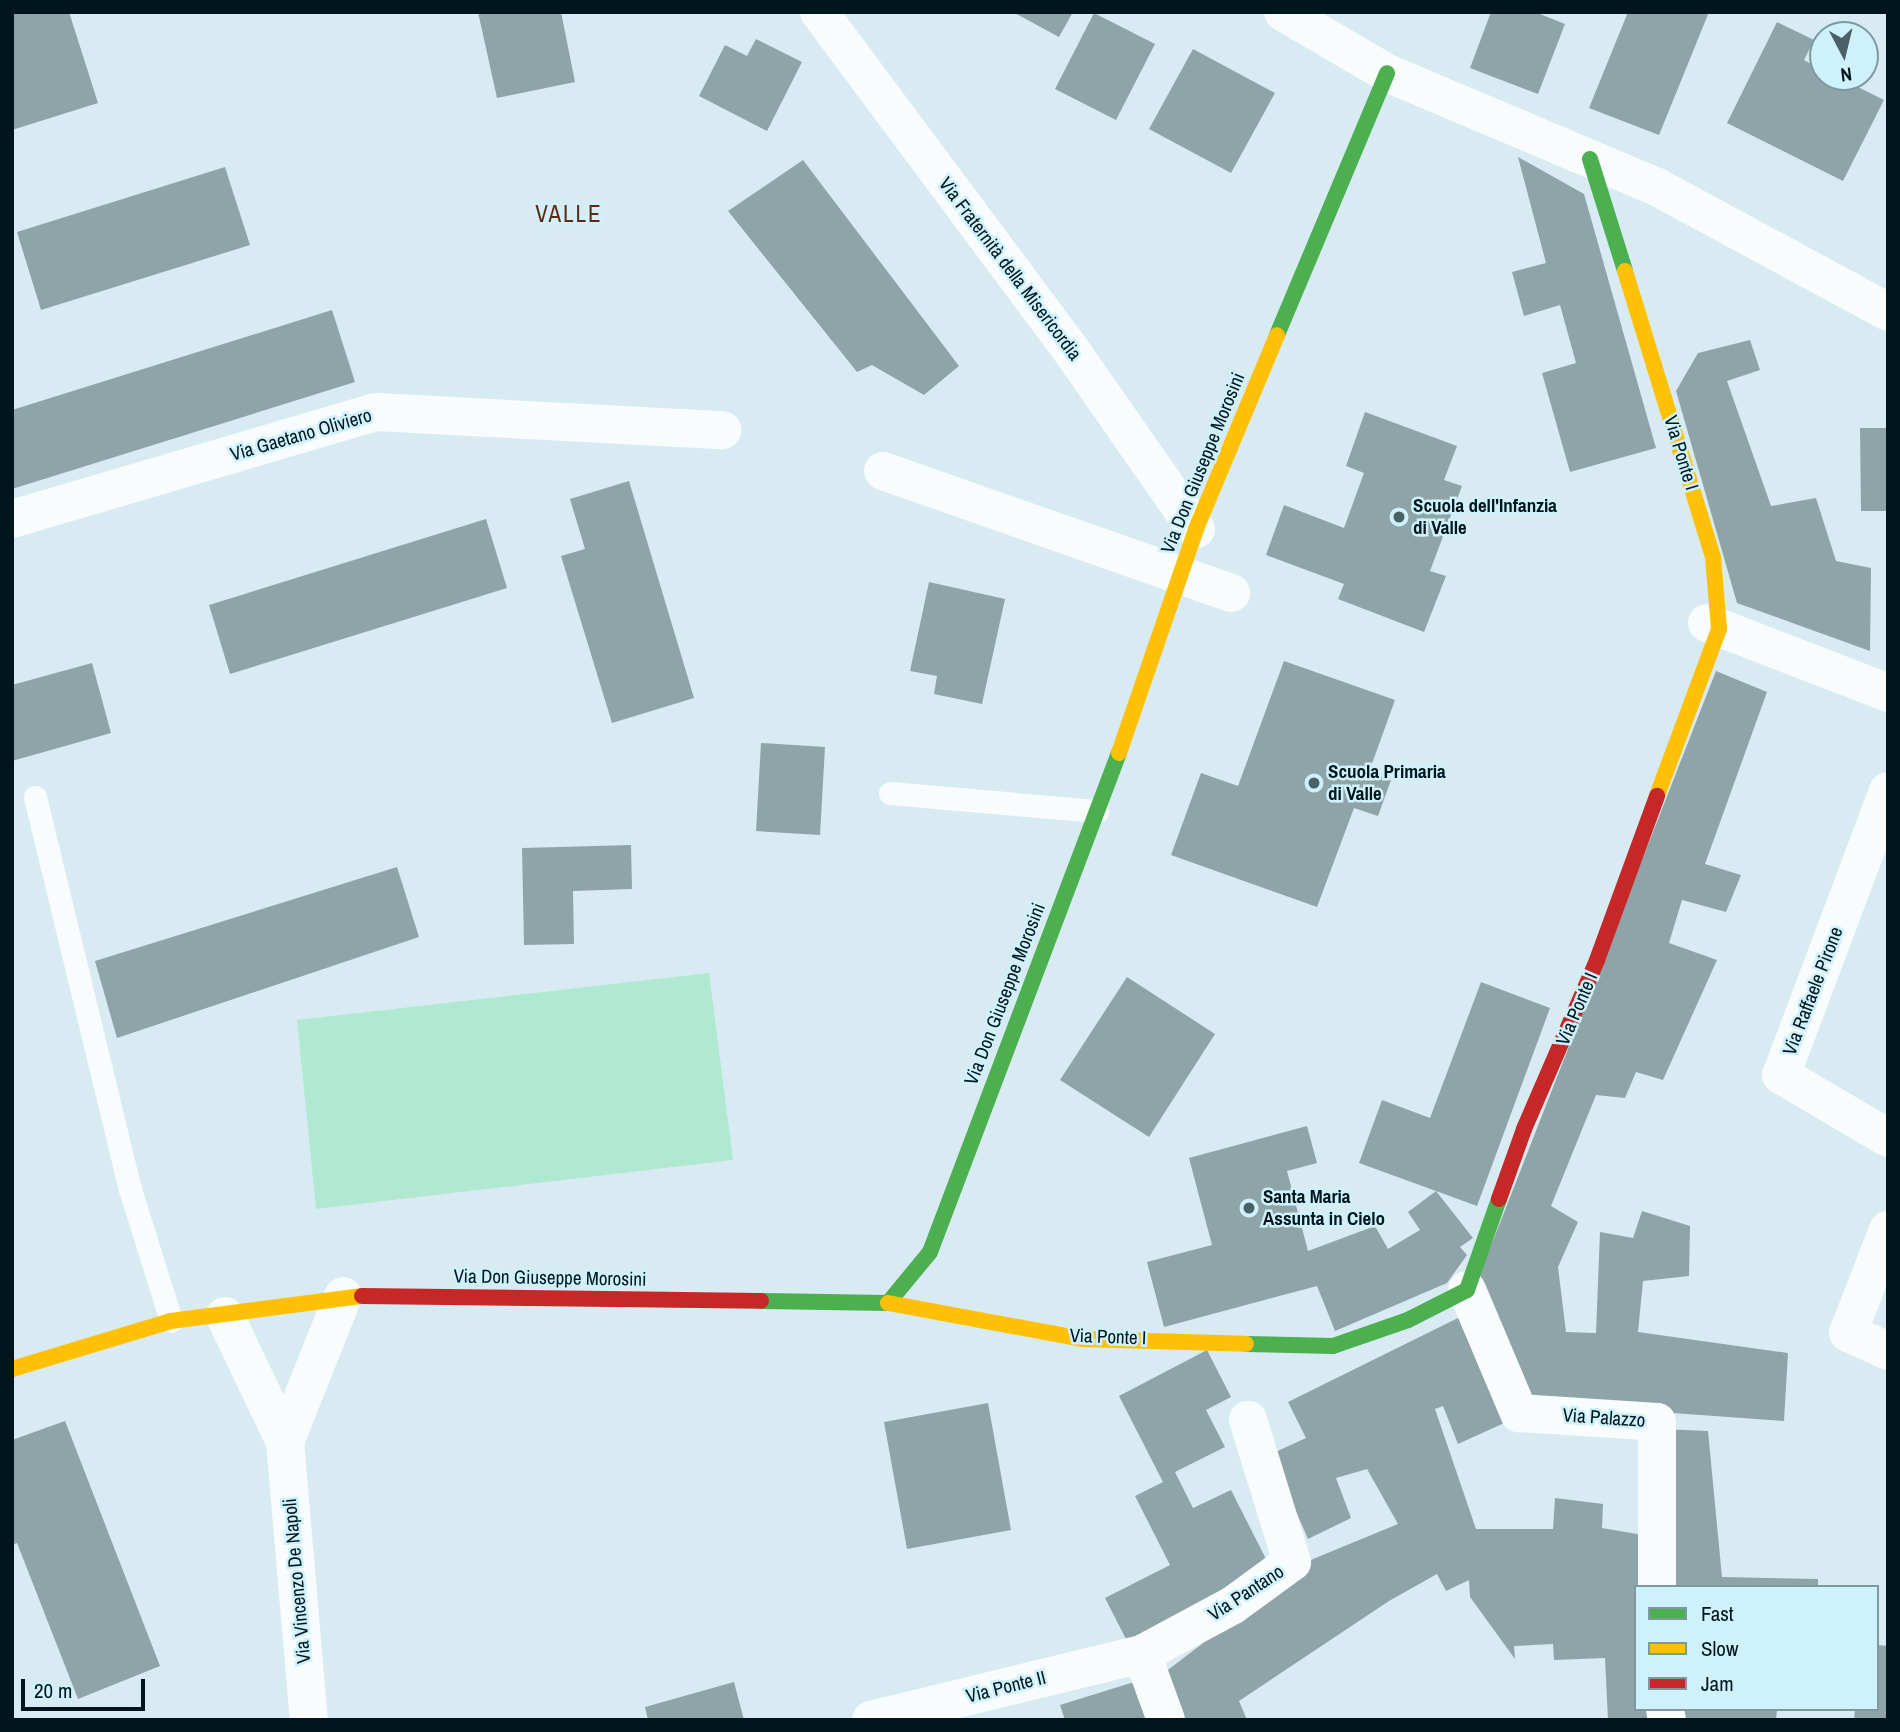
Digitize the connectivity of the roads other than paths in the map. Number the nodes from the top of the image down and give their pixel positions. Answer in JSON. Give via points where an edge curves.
{"nodes":[{"id":1,"x":819,"y":12,"type":"edge"},
{"id":2,"x":1283,"y":12,"type":"edge"},
{"id":3,"x":1387,"y":73,"type":"junction"},
{"id":4,"x":1590,"y":159,"type":"junction"},
{"id":5,"x":1888,"y":312,"type":"edge"},
{"id":6,"x":723,"y":430,"type":"dead end"},
{"id":7,"x":883,"y":471,"type":"dead end"},
{"id":8,"x":12,"y":520,"type":"edge"},
{"id":9,"x":1196,"y":529,"type":"junction"},
{"id":10,"x":1181,"y":576,"type":"junction"},
{"id":11,"x":1231,"y":593,"type":"dead end"},
{"id":12,"x":1713,"y":626,"type":"junction"},
{"id":13,"x":1888,"y":693,"type":"edge"},
{"id":14,"x":1888,"y":791,"type":"edge"},
{"id":15,"x":890,"y":793,"type":"dead end"},
{"id":16,"x":35,"y":797,"type":"dead end"},
{"id":17,"x":1097,"y":811,"type":"junction"},
{"id":18,"x":1888,"y":1138,"type":"edge"},
{"id":19,"x":1888,"y":1230,"type":"edge"},
{"id":20,"x":1467,"y":1290,"type":"junction"},
{"id":21,"x":343,"y":1296,"type":"junction"},
{"id":22,"x":888,"y":1303,"type":"junction"},
{"id":23,"x":225,"y":1316,"type":"junction"},
{"id":24,"x":171,"y":1321,"type":"junction"},
{"id":25,"x":1888,"y":1351,"type":"edge"},
{"id":26,"x":12,"y":1369,"type":"edge"},
{"id":27,"x":1248,"y":1420,"type":"dead end"},
{"id":28,"x":285,"y":1443,"type":"junction"},
{"id":29,"x":1657,"y":1585,"type":"edge"},
{"id":30,"x":1142,"y":1654,"type":"junction"},
{"id":31,"x":310,"y":1720,"type":"edge"},
{"id":32,"x":871,"y":1720,"type":"edge"},
{"id":33,"x":1166,"y":1720,"type":"edge"}],
"edges":[{"from":1,"to":9,"type":"street","name":"Via Fraternità della Misericordia","via":[[1073,353]]},
{"from":2,"to":3,"type":"street"},
{"from":3,"to":4,"type":"street"},
{"from":3,"to":9,"type":"street","name":"Via Don Giuseppe Morosini"},
{"from":4,"to":5,"type":"street","via":[[1657,187]]},
{"from":4,"to":12,"type":"street","name":"Via Ponte I","via":[[1713,557]]},
{"from":6,"to":8,"type":"street","name":"Via Gaetano Oliviero","via":[[376,412]]},
{"from":7,"to":10,"type":"street"},
{"from":9,"to":10,"type":"street","name":"Via Don Giuseppe Morosini"},
{"from":10,"to":11,"type":"street"},
{"from":10,"to":17,"type":"street","name":"Via Don Giuseppe Morosini"},
{"from":12,"to":13,"type":"street"},
{"from":12,"to":20,"type":"street","name":"Via Ponte I"},
{"from":14,"to":18,"type":"street","name":"Via Raffaele Pirone","via":[[1781,1075]]},
{"from":15,"to":17,"type":"lane"},
{"from":16,"to":24,"type":"lane","via":[[130,1189]]},
{"from":17,"to":22,"type":"street","name":"Via Don Giuseppe Morosini","via":[[930,1252]]},
{"from":19,"to":25,"type":"street","via":[[1848,1333]]},
{"from":20,"to":22,"type":"street","name":"Via Ponte I","via":[[1408,1321],[1333,1346],[1082,1339]]},
{"from":20,"to":29,"type":"street","name":"Via Palazzo","via":[[1519,1413],[1657,1422]]},
{"from":21,"to":22,"type":"street","name":"Via Don Giuseppe Morosini"},
{"from":21,"to":23,"type":"street","name":"Via Don Giuseppe Morosini"},
{"from":21,"to":28,"type":"street","name":"Via Vincenzo De Napoli"},
{"from":23,"to":24,"type":"street","name":"Via Don Giuseppe Morosini"},
{"from":23,"to":28,"type":"street","name":"Via Vincenzo De Napoli"},
{"from":24,"to":26,"type":"street","name":"Via Don Giuseppe Morosini"},
{"from":27,"to":30,"type":"street","name":"Via Pantano","via":[[1293,1562],[1233,1605]]},
{"from":28,"to":31,"type":"street","name":"Via Vincenzo De Napoli"},
{"from":30,"to":32,"type":"street","name":"Via Ponte II"},
{"from":30,"to":33,"type":"street"}]}
